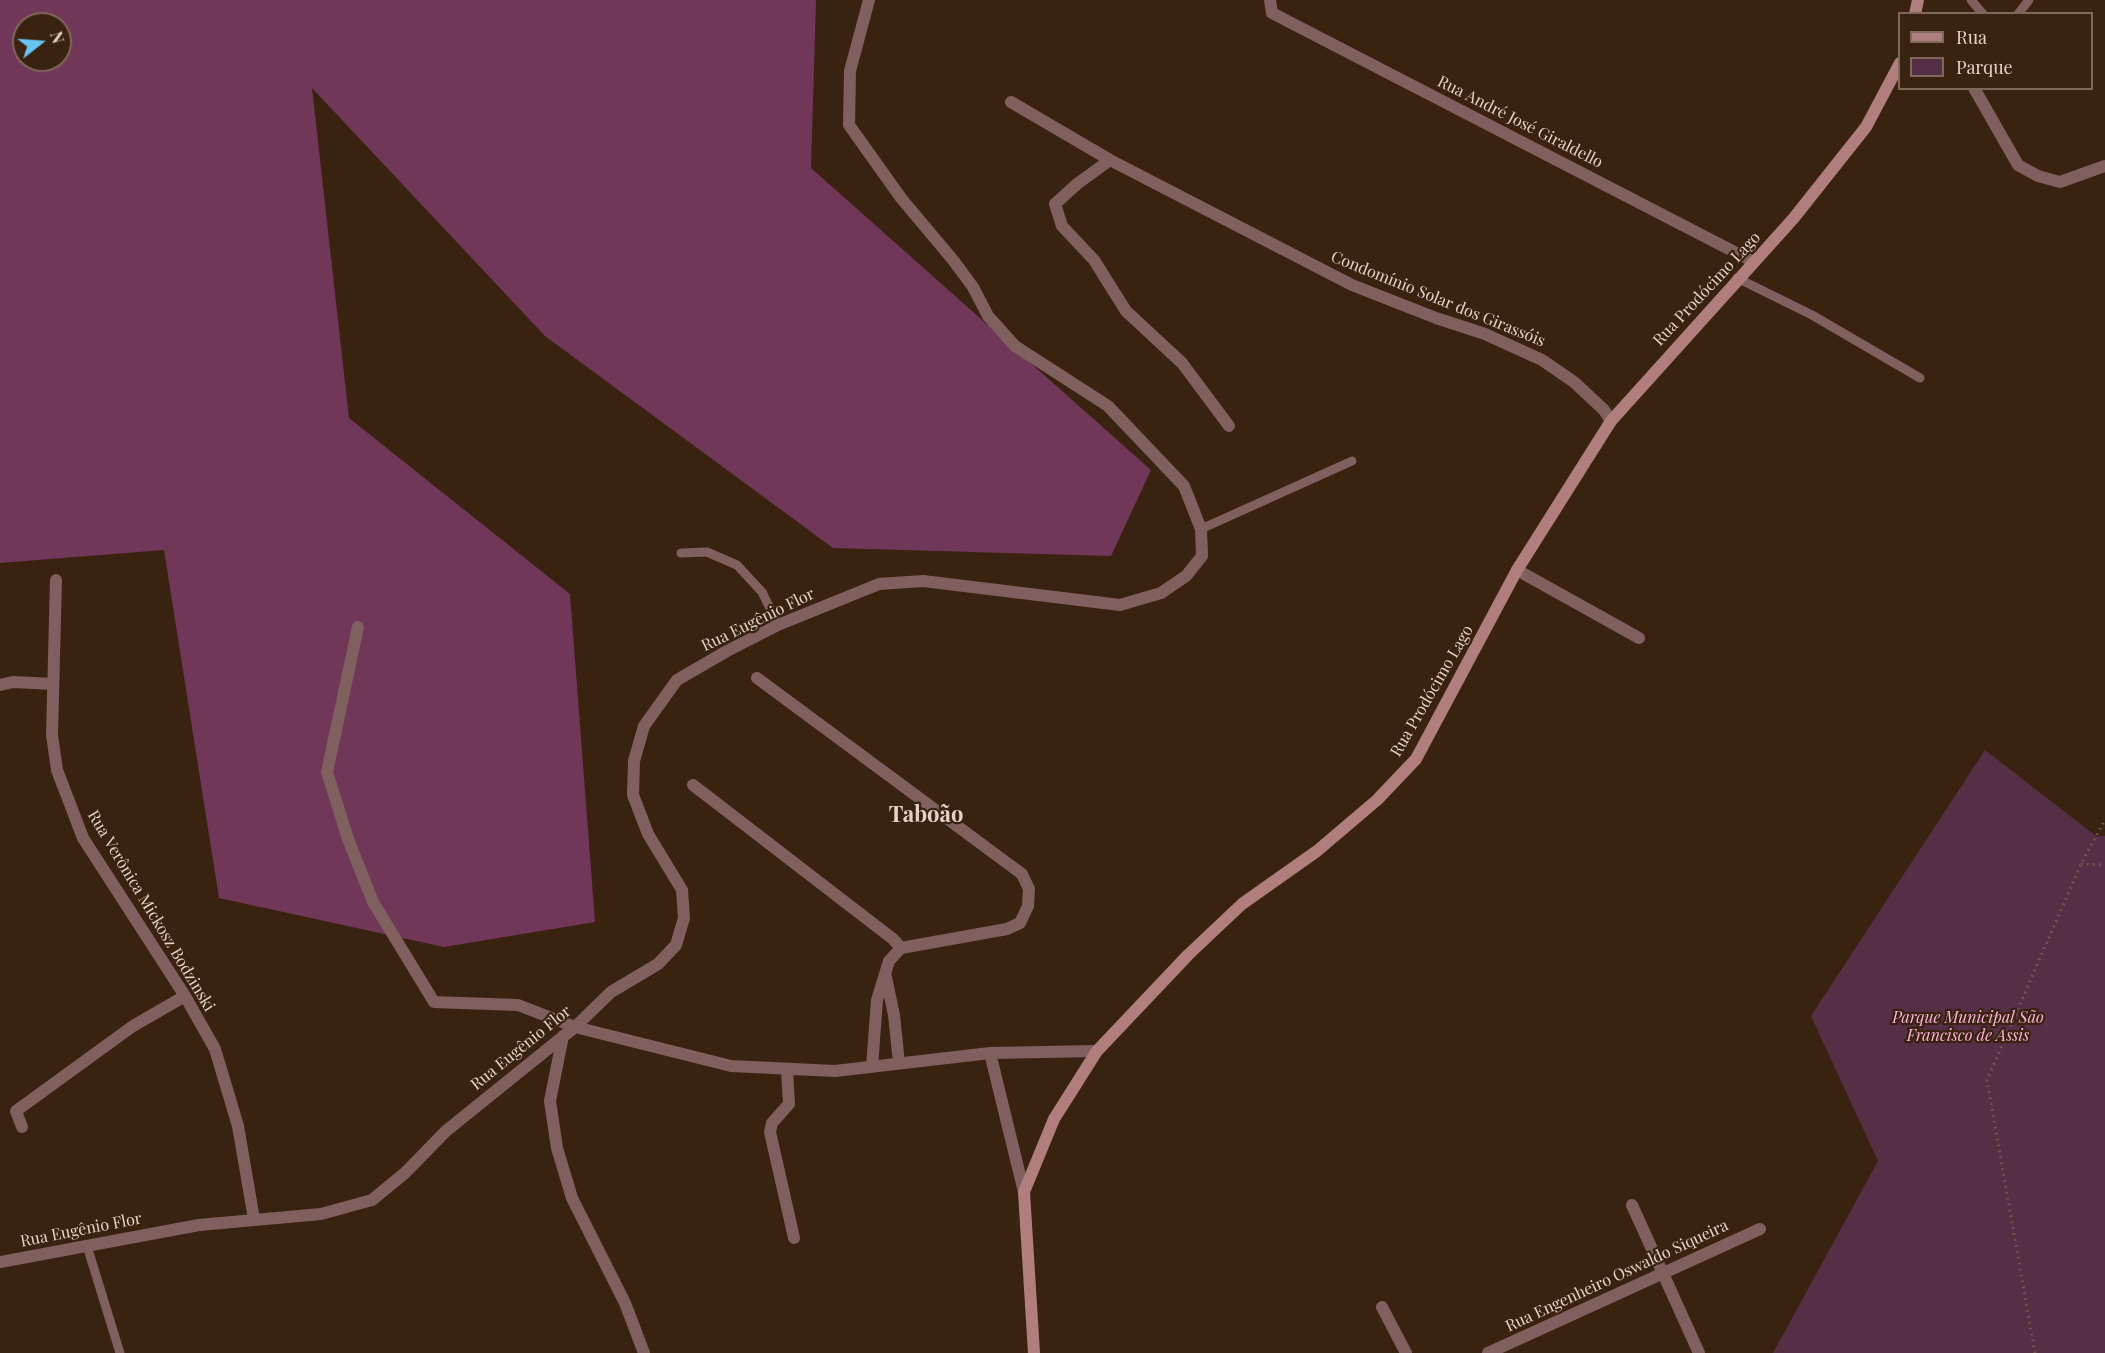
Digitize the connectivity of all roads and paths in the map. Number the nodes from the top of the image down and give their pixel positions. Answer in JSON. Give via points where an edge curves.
{"nodes":[{"id":1,"x":869,"y":0,"type":"edge"},
{"id":2,"x":1971,"y":0,"type":"edge"},
{"id":3,"x":2029,"y":0,"type":"edge"},
{"id":4,"x":1271,"y":6,"type":"edge"},
{"id":5,"x":1981,"y":12,"type":"edge"},
{"id":6,"x":2020,"y":12,"type":"edge"},
{"id":7,"x":1898,"y":65,"type":"edge"},
{"id":8,"x":1975,"y":90,"type":"edge"},
{"id":9,"x":1011,"y":102,"type":"dead end"},
{"id":10,"x":1110,"y":160,"type":"junction"},
{"id":11,"x":2105,"y":165,"type":"edge"},
{"id":12,"x":1752,"y":261,"type":"junction"},
{"id":13,"x":1737,"y":278,"type":"junction"},
{"id":14,"x":1920,"y":378,"type":"dead end"},
{"id":15,"x":1611,"y":421,"type":"junction"},
{"id":16,"x":1229,"y":426,"type":"dead end"},
{"id":17,"x":1352,"y":461,"type":"dead end"},
{"id":18,"x":1202,"y":529,"type":"junction"},
{"id":19,"x":681,"y":554,"type":"dead end"},
{"id":20,"x":1517,"y":570,"type":"junction"},
{"id":21,"x":56,"y":580,"type":"dead end"},
{"id":22,"x":778,"y":626,"type":"junction"},
{"id":23,"x":358,"y":627,"type":"dead end"},
{"id":24,"x":1639,"y":638,"type":"dead end"},
{"id":25,"x":757,"y":678,"type":"dead end"},
{"id":26,"x":53,"y":684,"type":"junction"},
{"id":27,"x":0,"y":685,"type":"edge"},
{"id":28,"x":693,"y":786,"type":"dead end"},
{"id":29,"x":2105,"y":820,"type":"edge"},
{"id":30,"x":2081,"y":864,"type":"junction"},
{"id":31,"x":2105,"y":865,"type":"edge"},
{"id":32,"x":901,"y":948,"type":"junction"},
{"id":33,"x":886,"y":977,"type":"junction"},
{"id":34,"x":184,"y":996,"type":"junction"},
{"id":35,"x":894,"y":1015,"type":"junction"},
{"id":36,"x":876,"y":1017,"type":"junction"},
{"id":37,"x":575,"y":1027,"type":"junction"},
{"id":38,"x":563,"y":1036,"type":"junction"},
{"id":39,"x":1097,"y":1051,"type":"junction"},
{"id":40,"x":990,"y":1053,"type":"junction"},
{"id":41,"x":899,"y":1063,"type":"junction"},
{"id":42,"x":872,"y":1066,"type":"junction"},
{"id":43,"x":787,"y":1070,"type":"junction"},
{"id":44,"x":22,"y":1127,"type":"dead end"},
{"id":45,"x":1024,"y":1192,"type":"junction"},
{"id":46,"x":1632,"y":1205,"type":"dead end"},
{"id":47,"x":254,"y":1219,"type":"junction"},
{"id":48,"x":1760,"y":1229,"type":"dead end"},
{"id":49,"x":794,"y":1238,"type":"dead end"},
{"id":50,"x":87,"y":1246,"type":"junction"},
{"id":51,"x":0,"y":1262,"type":"edge"},
{"id":52,"x":1663,"y":1274,"type":"junction"},
{"id":53,"x":1382,"y":1307,"type":"dead end"},
{"id":54,"x":120,"y":1353,"type":"edge"},
{"id":55,"x":644,"y":1353,"type":"edge"},
{"id":56,"x":1034,"y":1353,"type":"edge"},
{"id":57,"x":1406,"y":1353,"type":"edge"},
{"id":58,"x":1488,"y":1353,"type":"edge"},
{"id":59,"x":1699,"y":1353,"type":"edge"},
{"id":60,"x":2035,"y":1353,"type":"edge"}],
"edges":[{"from":1,"to":18,"type":"street","name":"Rua Eugênio Flor","via":[[850,71],[849,125],[901,198],[973,287],[988,316],[1015,346],[1108,406],[1135,432],[1184,486]]},
{"from":2,"to":5,"type":"lane"},
{"from":3,"to":6,"type":"lane"},
{"from":4,"to":12,"type":"street","name":"Rua André José Giraldello"},
{"from":7,"to":12,"type":"main road","name":"Rua Prodócimo Lago","via":[[1866,127],[1778,237]]},
{"from":8,"to":11,"type":"street","via":[[2018,165],[2060,182]]},
{"from":9,"to":10,"type":"street","name":"Condomínio Solar dos Girassóis"},
{"from":10,"to":15,"type":"street","name":"Condomínio Solar dos Girassóis","via":[[1352,285],[1485,334],[1542,360],[1574,382]]},
{"from":10,"to":16,"type":"street","via":[[1055,204],[1062,226],[1094,260],[1126,311],[1182,363]]},
{"from":12,"to":13,"type":"main road","name":"Rua Prodócimo Lago"},
{"from":13,"to":14,"type":"lane","via":[[1812,315]]},
{"from":13,"to":15,"type":"main road","name":"Rua Prodócimo Lago"},
{"from":15,"to":20,"type":"main road","name":"Rua Prodócimo Lago"},
{"from":17,"to":18,"type":"lane"},
{"from":18,"to":22,"type":"street","name":"Rua Eugênio Flor","via":[[1202,556],[1186,576],[1161,593],[1120,605],[923,581],[879,584]]},
{"from":19,"to":22,"type":"lane","via":[[707,552],[737,565],[762,592]]},
{"from":20,"to":24,"type":"street"},
{"from":20,"to":39,"type":"main road","name":"Rua Prodócimo Lago","via":[[1416,759],[1377,800],[1317,851],[1227,919]]},
{"from":21,"to":26,"type":"street","name":"Rua Verônica Mickosz Bodzinski"},
{"from":22,"to":37,"type":"street","name":"Rua Eugênio Flor","via":[[677,681],[644,726],[634,761],[633,795],[648,834],[682,890],[684,918],[676,945],[658,964],[611,992]]},
{"from":23,"to":37,"type":"street","via":[[327,772],[373,902],[434,1002],[518,1005]]},
{"from":25,"to":32,"type":"street","via":[[1022,874],[1029,889],[1028,906],[1020,923],[1007,929]]},
{"from":26,"to":27,"type":"street","via":[[13,681]]},
{"from":26,"to":34,"type":"street","name":"Rua Verônica Mickosz Bodzinski","via":[[52,735],[57,770],[68,804],[83,838]]},
{"from":28,"to":32,"type":"street"},
{"from":29,"to":30,"type":"path"},
{"from":30,"to":31,"type":"path"},
{"from":30,"to":60,"type":"path","via":[[1987,1080]]},
{"from":32,"to":33,"type":"street","via":[[889,961]]},
{"from":33,"to":35,"type":"street"},
{"from":33,"to":36,"type":"street","via":[[877,1000]]},
{"from":34,"to":44,"type":"street","via":[[133,1026],[16,1111]]},
{"from":34,"to":47,"type":"street","name":"Rua Verônica Mickosz Bodzinski","via":[[215,1049],[238,1126]]},
{"from":35,"to":36,"type":"street"},
{"from":35,"to":41,"type":"street"},
{"from":36,"to":42,"type":"street"},
{"from":37,"to":38,"type":"street","name":"Rua Eugênio Flor"},
{"from":37,"to":43,"type":"street","via":[[731,1066]]},
{"from":38,"to":47,"type":"street","name":"Rua Eugênio Flor","via":[[478,1103],[372,1200],[321,1214]]},
{"from":38,"to":55,"type":"street","via":[[550,1101],[557,1148],[572,1198],[625,1302]]},
{"from":39,"to":40,"type":"street"},
{"from":39,"to":45,"type":"main road","name":"Rua Prodócimo Lago","via":[[1054,1119]]},
{"from":40,"to":41,"type":"street"},
{"from":40,"to":45,"type":"street"},
{"from":41,"to":42,"type":"street"},
{"from":42,"to":43,"type":"street","via":[[835,1071]]},
{"from":43,"to":49,"type":"street","via":[[789,1104],[772,1123],[770,1132]]},
{"from":45,"to":56,"type":"main road","name":"Rua Prodócimo Lago"},
{"from":46,"to":52,"type":"street"},
{"from":47,"to":50,"type":"street","name":"Rua Eugênio Flor"},
{"from":48,"to":52,"type":"street","name":"Rua Engenheiro Oswaldo Siqueira"},
{"from":50,"to":51,"type":"street","name":"Rua Eugênio Flor"},
{"from":50,"to":54,"type":"lane"},
{"from":52,"to":58,"type":"street","name":"Rua Engenheiro Oswaldo Siqueira"},
{"from":52,"to":59,"type":"street"},
{"from":53,"to":57,"type":"street"}]}
